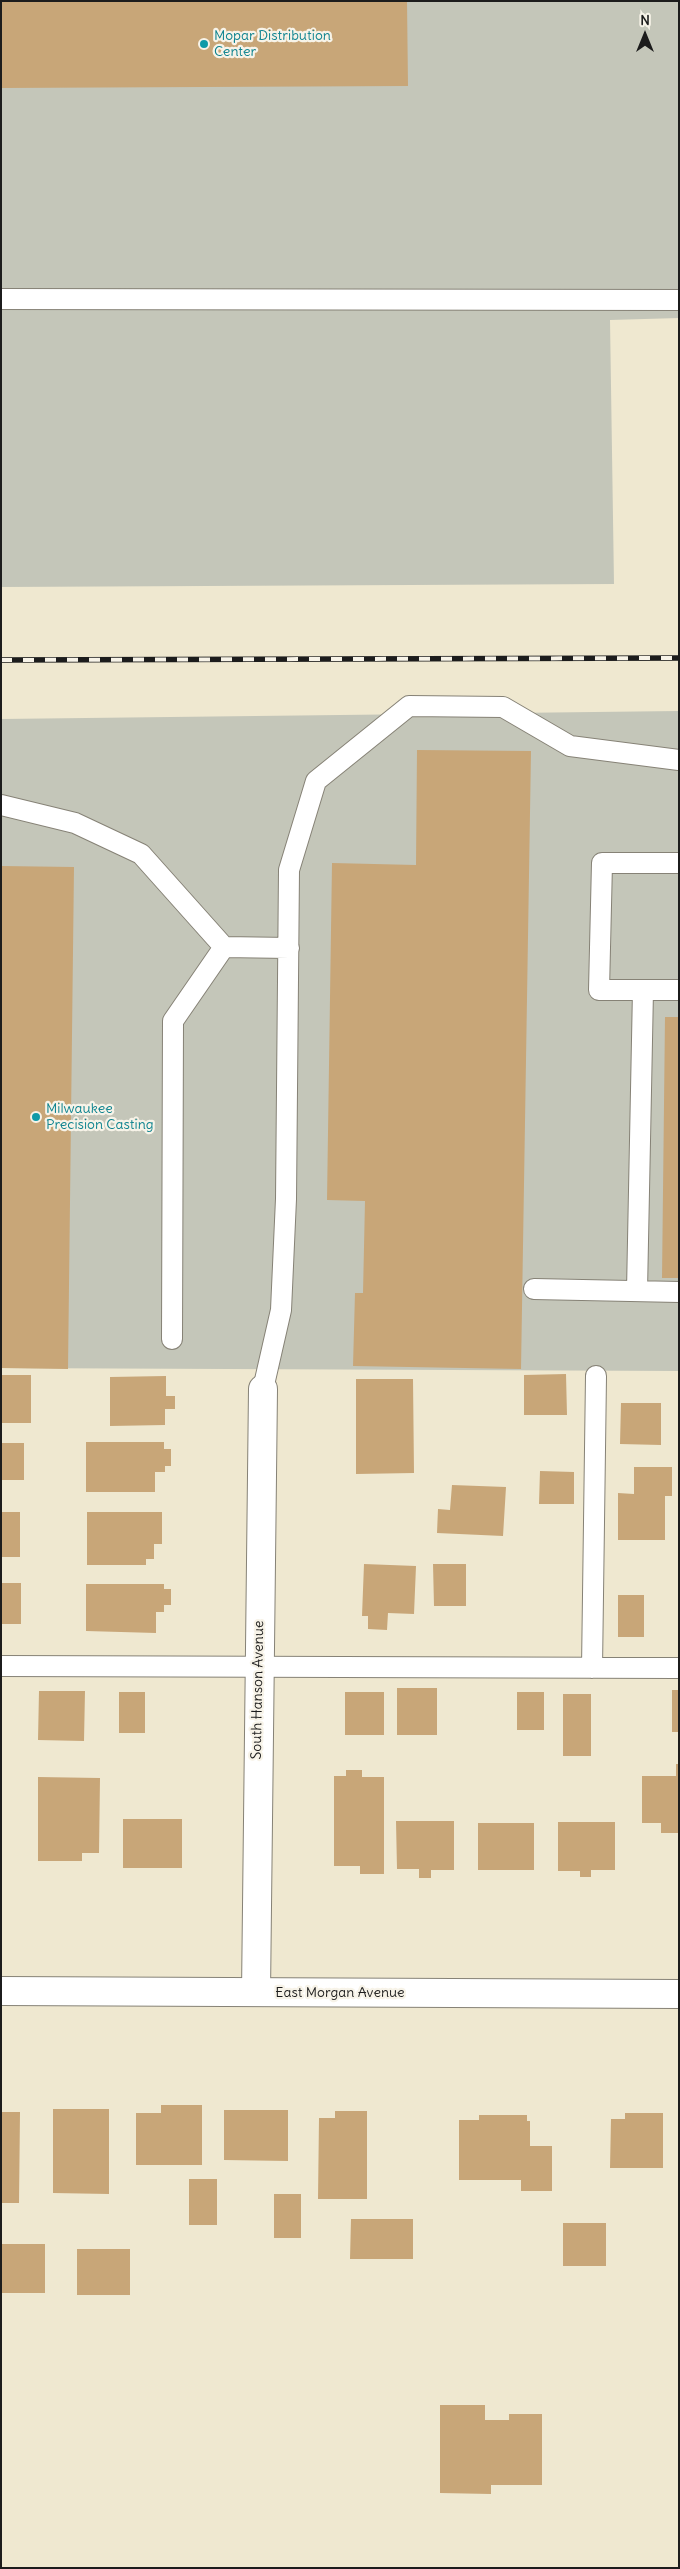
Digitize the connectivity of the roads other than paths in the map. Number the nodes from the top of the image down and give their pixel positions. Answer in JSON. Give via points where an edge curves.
{"nodes":[{"id":1,"x":1,"y":299,"type":"edge"},
{"id":2,"x":679,"y":300,"type":"edge"},
{"id":3,"x":679,"y":760,"type":"edge"},
{"id":4,"x":1,"y":804,"type":"edge"},
{"id":5,"x":679,"y":863,"type":"edge"},
{"id":6,"x":224,"y":947,"type":"junction"},
{"id":7,"x":289,"y":948,"type":"junction"},
{"id":8,"x":643,"y":990,"type":"junction"},
{"id":9,"x":679,"y":990,"type":"edge"},
{"id":10,"x":534,"y":1289,"type":"dead end"},
{"id":11,"x":637,"y":1291,"type":"junction"},
{"id":12,"x":679,"y":1292,"type":"edge"},
{"id":13,"x":172,"y":1339,"type":"dead end"},
{"id":14,"x":596,"y":1376,"type":"dead end"},
{"id":15,"x":263,"y":1389,"type":"joint"},
{"id":16,"x":1,"y":1666,"type":"edge"},
{"id":17,"x":592,"y":1668,"type":"junction"},
{"id":18,"x":679,"y":1668,"type":"edge"},
{"id":19,"x":258,"y":1669,"type":"junction"},
{"id":20,"x":1,"y":1991,"type":"edge"},
{"id":21,"x":256,"y":1992,"type":"junction"},
{"id":22,"x":679,"y":1994,"type":"edge"}],
"edges":[{"from":1,"to":2,"type":"lane"},
{"from":3,"to":7,"type":"lane","via":[[570,746],[503,707],[409,706],[316,781],[290,870]]},
{"from":4,"to":6,"type":"lane","via":[[75,823],[141,854]]},
{"from":5,"to":8,"type":"lane","via":[[602,863],[599,990]]},
{"from":6,"to":7,"type":"lane"},
{"from":6,"to":13,"type":"lane","via":[[173,1021]]},
{"from":7,"to":15,"type":"lane","via":[[286,1200],[281,1310]]},
{"from":8,"to":9,"type":"lane"},
{"from":8,"to":11,"type":"lane"},
{"from":10,"to":11,"type":"lane"},
{"from":11,"to":12,"type":"lane"},
{"from":14,"to":17,"type":"lane"},
{"from":15,"to":19,"type":"street","name":"South Hanson Avenue"},
{"from":16,"to":19,"type":"lane"},
{"from":17,"to":18,"type":"lane"},
{"from":17,"to":19,"type":"lane"},
{"from":19,"to":21,"type":"street","name":"South Hanson Avenue"},
{"from":20,"to":21,"type":"street","name":"East Morgan Avenue"},
{"from":21,"to":22,"type":"street","name":"East Morgan Avenue"}]}
